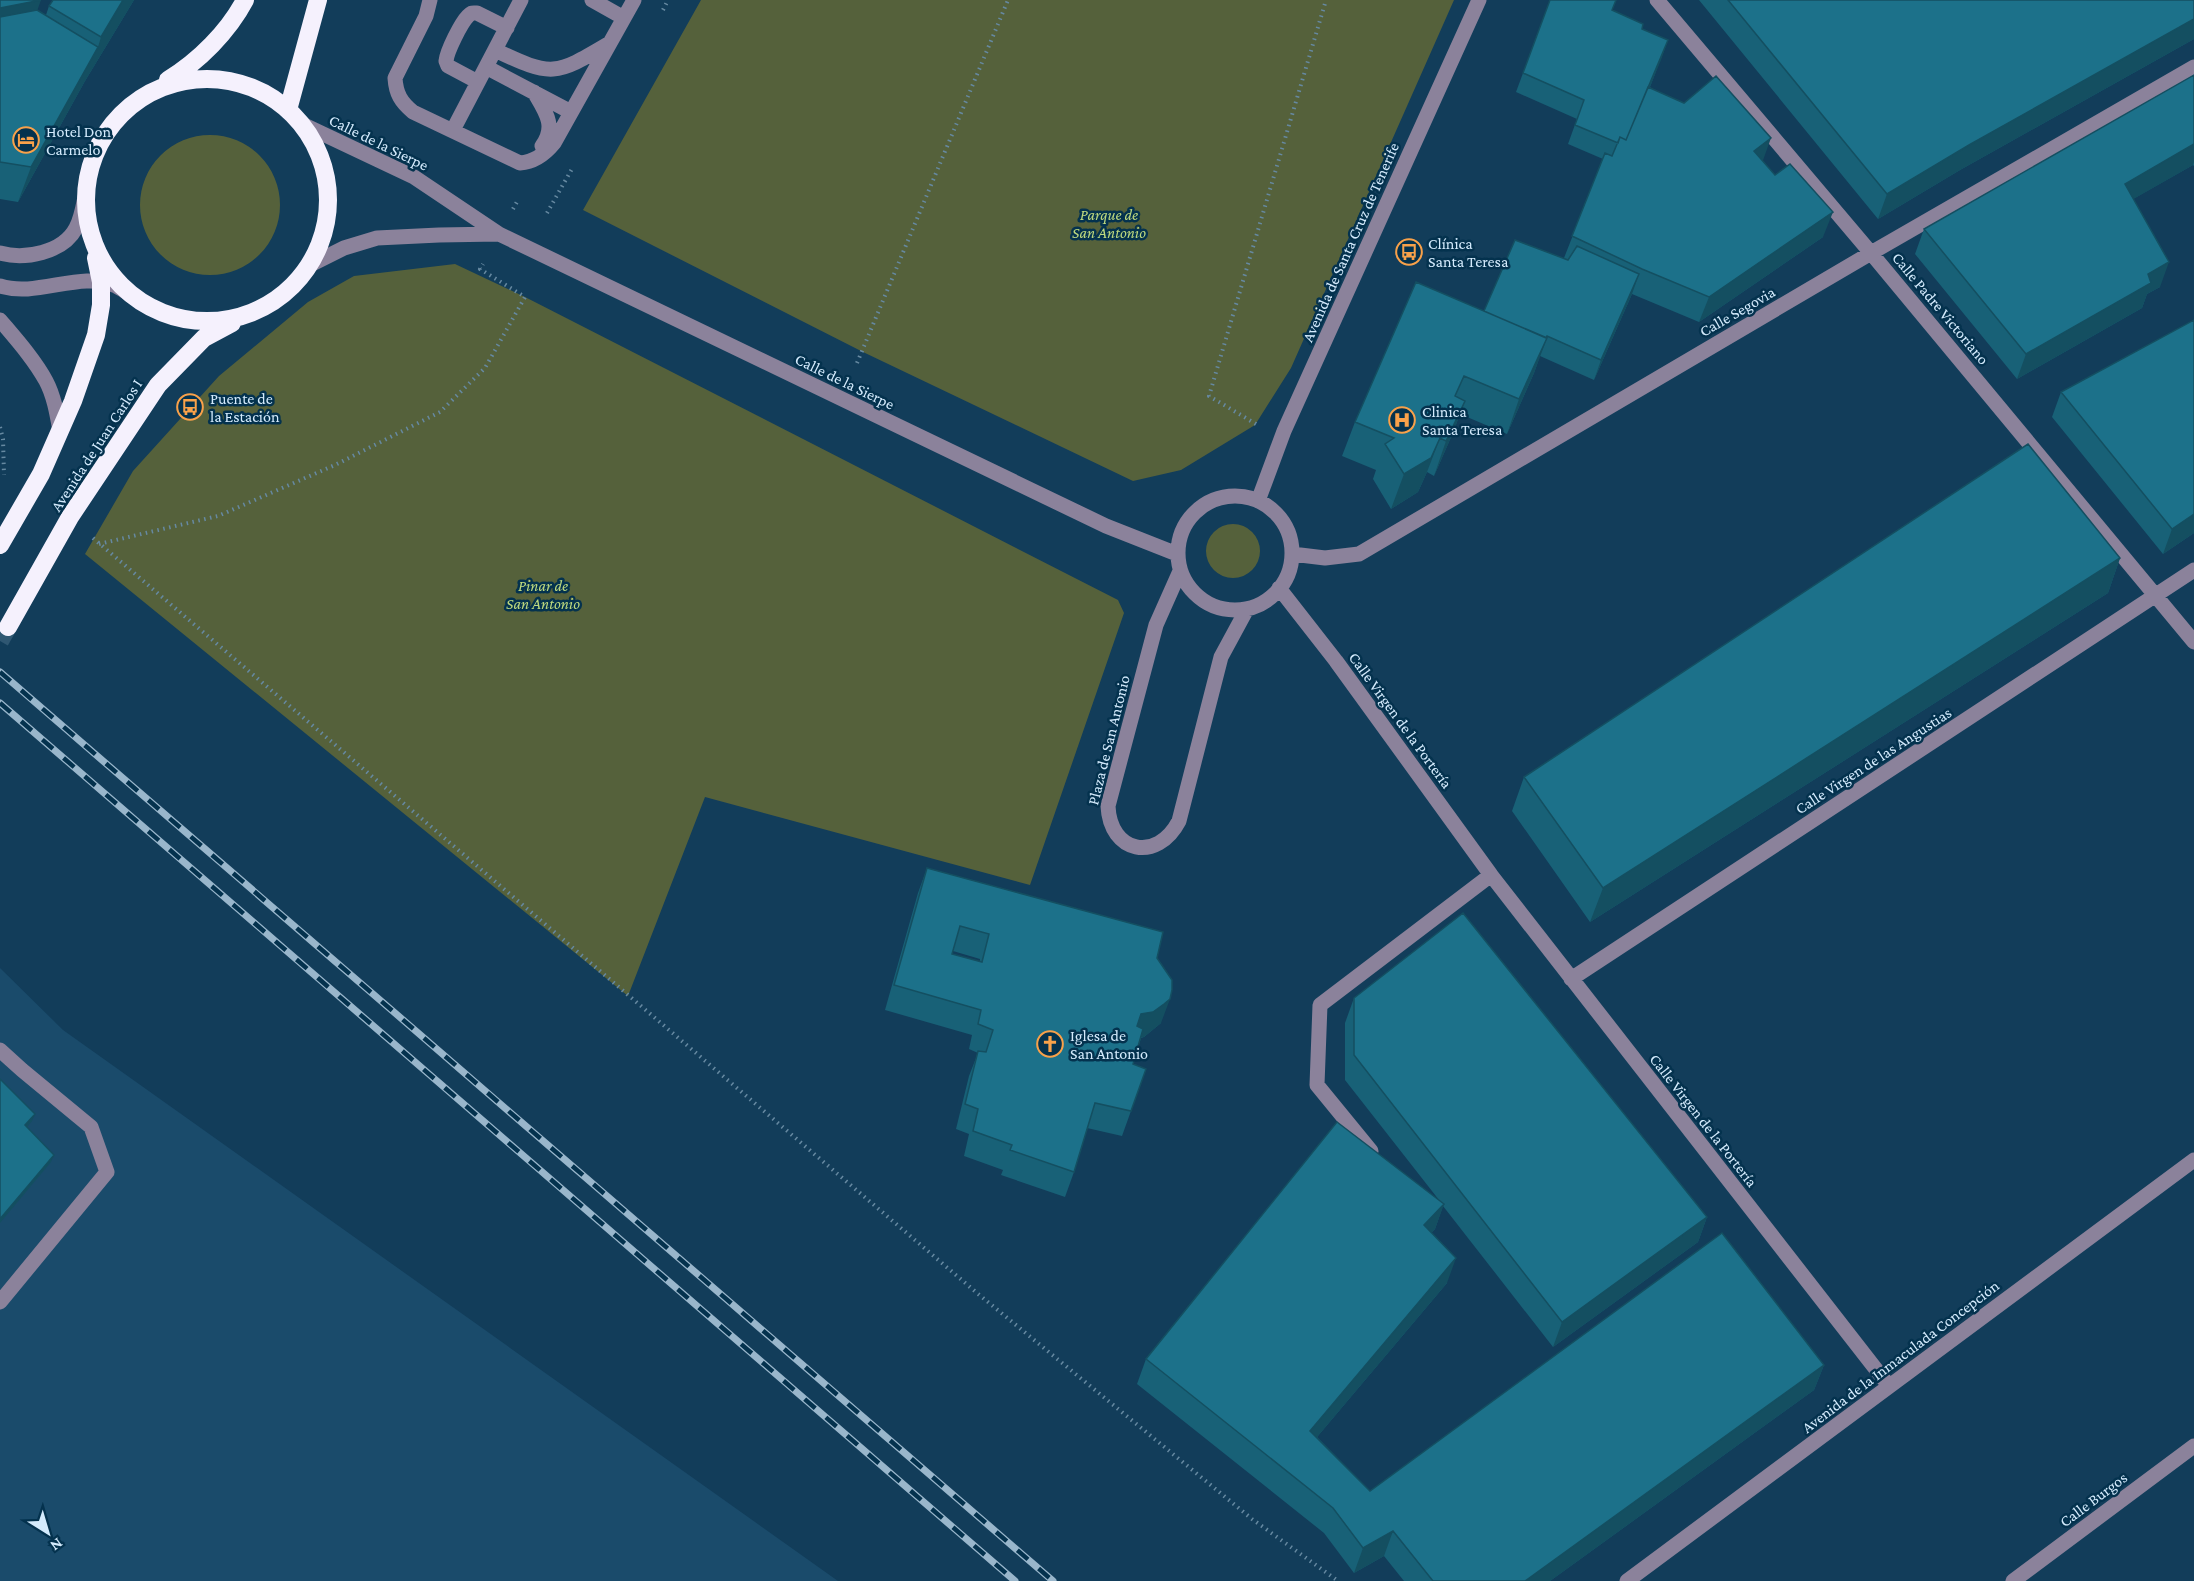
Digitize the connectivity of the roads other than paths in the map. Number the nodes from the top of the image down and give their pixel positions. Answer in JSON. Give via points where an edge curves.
{"nodes":[{"id":1,"x":245,"y":0,"type":"edge"},
{"id":2,"x":318,"y":0,"type":"edge"},
{"id":3,"x":430,"y":0,"type":"edge"},
{"id":4,"x":521,"y":0,"type":"edge"},
{"id":5,"x":592,"y":0,"type":"edge"},
{"id":6,"x":634,"y":0,"type":"edge"},
{"id":7,"x":1479,"y":0,"type":"edge"},
{"id":8,"x":1657,"y":0,"type":"edge"},
{"id":9,"x":624,"y":18,"type":"junction"},
{"id":10,"x":507,"y":28,"type":"junction"},
{"id":11,"x":610,"y":44,"type":"junction"},
{"id":12,"x":495,"y":50,"type":"junction"},
{"id":13,"x":486,"y":67,"type":"junction"},
{"id":14,"x":2194,"y":67,"type":"edge"},
{"id":15,"x":478,"y":82,"type":"junction"},
{"id":16,"x":534,"y":92,"type":"junction"},
{"id":17,"x":142,"y":96,"type":"junction"},
{"id":18,"x":288,"y":110,"type":"junction"},
{"id":19,"x":571,"y":111,"type":"junction"},
{"id":20,"x":302,"y":124,"type":"junction"},
{"id":21,"x":453,"y":130,"type":"junction"},
{"id":22,"x":510,"y":159,"type":"junction"},
{"id":23,"x":85,"y":197,"type":"junction"},
{"id":24,"x":499,"y":234,"type":"junction"},
{"id":25,"x":91,"y":236,"type":"junction"},
{"id":26,"x":0,"y":253,"type":"edge"},
{"id":27,"x":1871,"y":253,"type":"junction"},
{"id":28,"x":310,"y":265,"type":"junction"},
{"id":29,"x":101,"y":282,"type":"junction"},
{"id":30,"x":0,"y":286,"type":"edge"},
{"id":31,"x":135,"y":298,"type":"junction"},
{"id":32,"x":248,"y":315,"type":"junction"},
{"id":33,"x":0,"y":321,"type":"edge"},
{"id":34,"x":60,"y":430,"type":"junction"},
{"id":35,"x":1258,"y":501,"type":"junction"},
{"id":36,"x":0,"y":545,"type":"edge"},
{"id":37,"x":1177,"y":554,"type":"junction"},
{"id":38,"x":1292,"y":554,"type":"junction"},
{"id":39,"x":2194,"y":570,"type":"edge"},
{"id":40,"x":1180,"y":571,"type":"junction"},
{"id":41,"x":1279,"y":588,"type":"junction"},
{"id":42,"x":2156,"y":596,"type":"junction"},
{"id":43,"x":1247,"y":609,"type":"junction"},
{"id":44,"x":8,"y":627,"type":"tunnel mouth"},
{"id":45,"x":2194,"y":642,"type":"edge"},
{"id":46,"x":1491,"y":875,"type":"junction"},
{"id":47,"x":1571,"y":979,"type":"junction"},
{"id":48,"x":0,"y":1050,"type":"edge"},
{"id":49,"x":1371,"y":1151,"type":"edge"},
{"id":50,"x":2194,"y":1160,"type":"edge"},
{"id":51,"x":0,"y":1302,"type":"edge"},
{"id":52,"x":1889,"y":1386,"type":"junction"},
{"id":53,"x":2194,"y":1446,"type":"edge"},
{"id":54,"x":1627,"y":1581,"type":"edge"},
{"id":55,"x":2013,"y":1581,"type":"edge"}],
"edges":[{"from":1,"to":17,"type":"highway","via":[[191,66]]},
{"from":2,"to":18,"type":"highway"},
{"from":3,"to":21,"type":"street","via":[[426,16],[399,66],[396,88],[400,99],[413,111]]},
{"from":4,"to":10,"type":"street"},
{"from":5,"to":9,"type":"street"},
{"from":6,"to":9,"type":"street"},
{"from":7,"to":35,"type":"street","name":"Avenida de Santa Cruz de Tenerife","via":[[1284,431]]},
{"from":8,"to":27,"type":"street","name":"Calle Padre Victoriano"},
{"from":9,"to":11,"type":"street"},
{"from":10,"to":12,"type":"street"},
{"from":10,"to":15,"type":"street","via":[[477,13],[466,17],[446,61],[448,66]]},
{"from":11,"to":12,"type":"street","via":[[577,63],[553,70],[529,66]]},
{"from":11,"to":19,"type":"street"},
{"from":12,"to":13,"type":"street"},
{"from":13,"to":15,"type":"street"},
{"from":13,"to":16,"type":"street"},
{"from":14,"to":27,"type":"street","name":"Calle Segovia"},
{"from":15,"to":21,"type":"street"},
{"from":16,"to":19,"type":"street"},
{"from":16,"to":22,"type":"street","via":[[548,116],[549,133],[532,155]]},
{"from":17,"to":18,"type":"highway","name":"Avenida de Juan Carlos I","via":[[181,81],[221,78],[261,90]]},
{"from":17,"to":23,"type":"highway","via":[[112,124],[93,158]]},
{"from":18,"to":20,"type":"highway","name":"Avenida de Juan Carlos I"},
{"from":19,"to":22,"type":"street","via":[[548,151],[530,162]]},
{"from":20,"to":24,"type":"street","name":"Calle de la Sierpe","via":[[414,177]]},
{"from":20,"to":28,"type":"highway","name":"Avenida de Juan Carlos I","via":[[318,147],[329,187],[326,228]]},
{"from":21,"to":22,"type":"street"},
{"from":23,"to":25,"type":"highway"},
{"from":23,"to":26,"type":"street","via":[[75,231],[63,242],[30,255]]},
{"from":24,"to":28,"type":"street","name":"Calle de la Sierpe","via":[[376,238]]},
{"from":24,"to":37,"type":"street","name":"Calle de la Sierpe","via":[[1106,526]]},
{"from":25,"to":29,"type":"highway","name":"Avenida de Juan Carlos I"},
{"from":25,"to":31,"type":"highway","via":[[108,271]]},
{"from":27,"to":38,"type":"street","name":"Calle Segovia","via":[[1359,554],[1325,558]]},
{"from":27,"to":42,"type":"street","name":"Calle Padre Victoriano"},
{"from":28,"to":32,"type":"highway","name":"Avenida de Juan Carlos I","via":[[282,296]]},
{"from":29,"to":30,"type":"street","via":[[27,290]]},
{"from":29,"to":31,"type":"street"},
{"from":29,"to":34,"type":"highway","name":"Avenida de Juan Carlos I","via":[[96,335]]},
{"from":31,"to":32,"type":"highway","via":[[180,318],[209,322]]},
{"from":32,"to":44,"type":"highway","name":"Avenida de Juan Carlos I","via":[[204,338],[164,379],[70,517]]},
{"from":33,"to":34,"type":"street","via":[[46,381]]},
{"from":34,"to":36,"type":"highway","name":"Avenida de Juan Carlos I","via":[[41,474]]},
{"from":35,"to":37,"type":"street","via":[[1240,496],[1221,497],[1203,505],[1189,518],[1180,535]]},
{"from":35,"to":38,"type":"street","via":[[1283,522]]},
{"from":37,"to":40,"type":"street"},
{"from":38,"to":41,"type":"street"},
{"from":39,"to":42,"type":"street","name":"Calle Virgen de las Angustias"},
{"from":40,"to":43,"type":"street","via":[[1190,590],[1206,603],[1226,610]]},
{"from":40,"to":43,"type":"street","name":"Plaza de San Antonio","via":[[1156,625],[1108,806],[1108,820],[1124,842],[1150,847],[1163,843],[1176,827],[1221,657]]},
{"from":41,"to":43,"type":"street","via":[[1265,601]]},
{"from":41,"to":46,"type":"street","name":"Calle Virgen de la Portería"},
{"from":42,"to":45,"type":"street","name":"Calle Padre Victoriano"},
{"from":42,"to":47,"type":"street","name":"Calle Virgen de las Angustias"},
{"from":46,"to":47,"type":"street","name":"Calle Virgen de la Portería"},
{"from":46,"to":49,"type":"street","via":[[1320,1005],[1317,1085]]},
{"from":47,"to":52,"type":"street","name":"Calle Virgen de la Portería"},
{"from":48,"to":51,"type":"street","via":[[91,1127],[107,1172]]},
{"from":50,"to":52,"type":"street","name":"Avenida de la Inmaculada Concepción"},
{"from":52,"to":54,"type":"street","name":"Avenida de la Inmaculada Concepción"},
{"from":53,"to":55,"type":"street","name":"Calle Burgos"}]}
